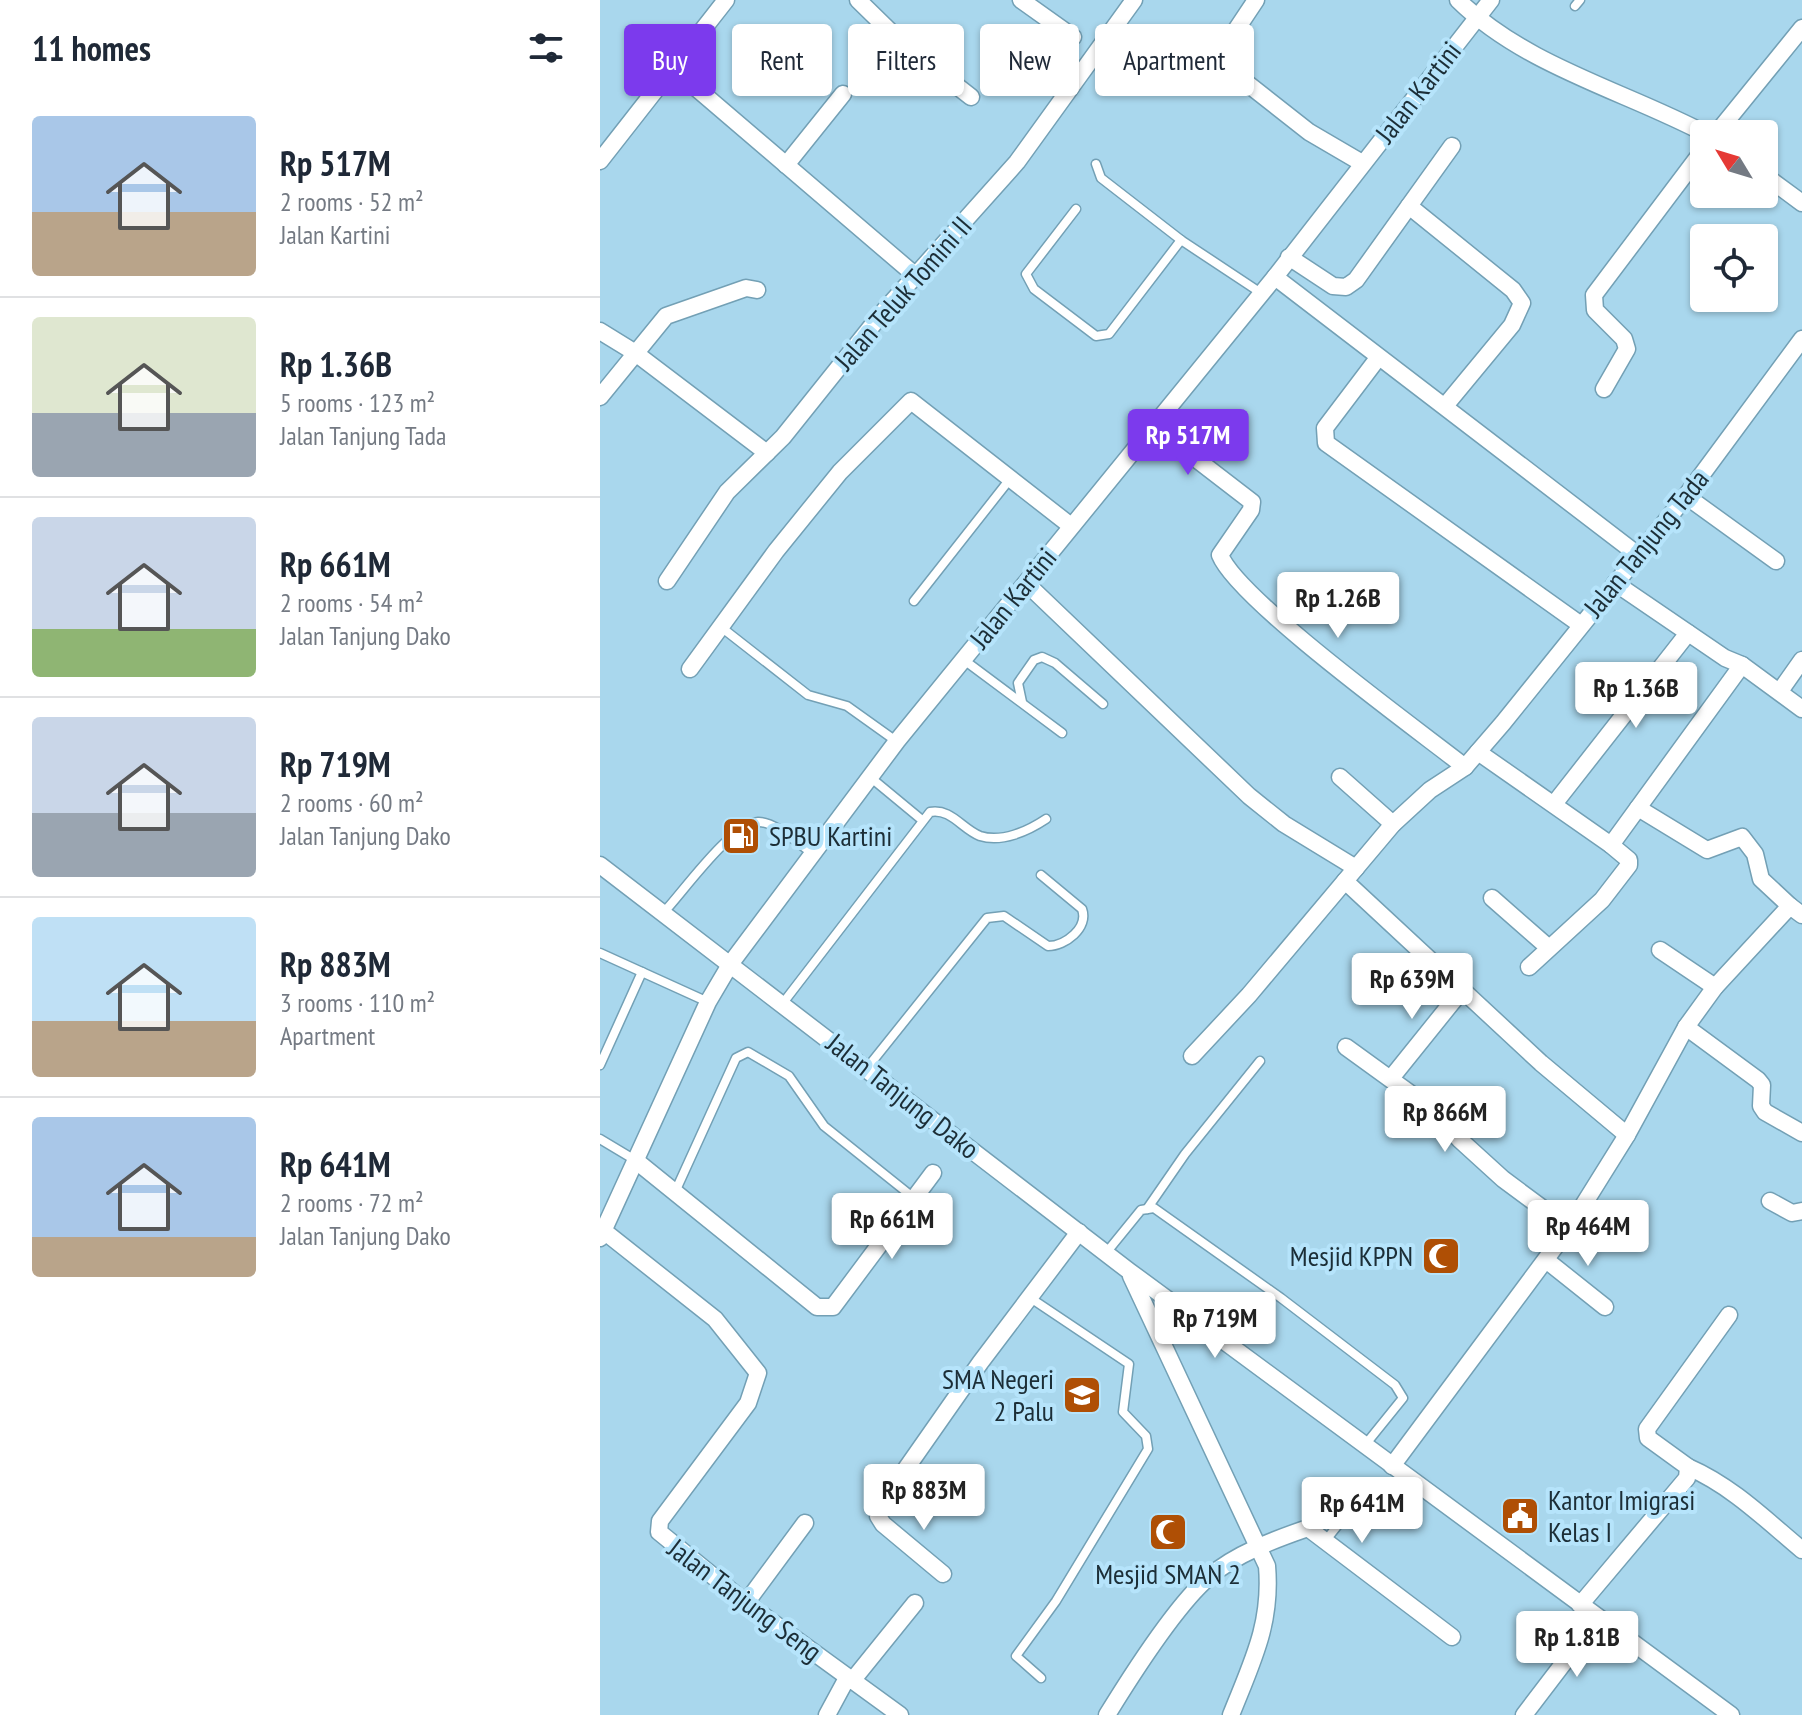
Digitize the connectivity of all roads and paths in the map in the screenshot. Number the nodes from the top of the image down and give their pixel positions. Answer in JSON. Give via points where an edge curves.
{"nodes":[{"id":1,"x":726,"y":0,"type":"edge"},
{"id":2,"x":858,"y":0,"type":"edge"},
{"id":3,"x":1134,"y":0,"type":"edge"},
{"id":4,"x":1256,"y":0,"type":"edge"},
{"id":5,"x":1458,"y":0,"type":"edge"},
{"id":6,"x":1491,"y":0,"type":"edge"},
{"id":7,"x":1030,"y":2,"type":"edge"},
{"id":8,"x":1477,"y":18,"type":"junction"},
{"id":9,"x":708,"y":24,"type":"edge"},
{"id":10,"x":1057,"y":24,"type":"edge"},
{"id":11,"x":1802,"y":28,"type":"edge"},
{"id":12,"x":843,"y":94,"type":"dead end"},
{"id":13,"x":652,"y":96,"type":"edge"},
{"id":14,"x":706,"y":96,"type":"edge"},
{"id":15,"x":971,"y":97,"type":"dead end"},
{"id":16,"x":1727,"y":120,"type":"edge"},
{"id":17,"x":1690,"y":127,"type":"edge"},
{"id":18,"x":1452,"y":146,"type":"dead end"},
{"id":19,"x":601,"y":158,"type":"edge"},
{"id":20,"x":1362,"y":163,"type":"junction"},
{"id":21,"x":1096,"y":164,"type":"dead end"},
{"id":22,"x":786,"y":165,"type":"junction"},
{"id":23,"x":1690,"y":168,"type":"edge"},
{"id":24,"x":1778,"y":185,"type":"edge"},
{"id":25,"x":1802,"y":203,"type":"edge"},
{"id":26,"x":1409,"y":206,"type":"junction"},
{"id":27,"x":1076,"y":209,"type":"dead end"},
{"id":28,"x":1181,"y":240,"type":"junction"},
{"id":29,"x":1289,"y":257,"type":"junction"},
{"id":30,"x":916,"y":276,"type":"junction"},
{"id":31,"x":1275,"y":277,"type":"junction"},
{"id":32,"x":757,"y":290,"type":"dead end"},
{"id":33,"x":1261,"y":293,"type":"junction"},
{"id":34,"x":600,"y":331,"type":"edge"},
{"id":35,"x":1802,"y":339,"type":"edge"},
{"id":36,"x":634,"y":352,"type":"junction"},
{"id":37,"x":1378,"y":358,"type":"junction"},
{"id":38,"x":1604,"y":389,"type":"dead end"},
{"id":39,"x":600,"y":397,"type":"edge"},
{"id":40,"x":1445,"y":406,"type":"junction"},
{"id":41,"x":1152,"y":425,"type":"junction"},
{"id":42,"x":767,"y":453,"type":"junction"},
{"id":43,"x":1011,"y":478,"type":"junction"},
{"id":44,"x":1686,"y":496,"type":"junction"},
{"id":45,"x":1071,"y":526,"type":"junction"},
{"id":46,"x":1638,"y":555,"type":"junction"},
{"id":47,"x":1776,"y":561,"type":"dead end"},
{"id":48,"x":667,"y":581,"type":"dead end"},
{"id":49,"x":1026,"y":583,"type":"junction"},
{"id":50,"x":1615,"y":583,"type":"junction"},
{"id":51,"x":914,"y":601,"type":"dead end"},
{"id":52,"x":1581,"y":625,"type":"junction"},
{"id":53,"x":721,"y":627,"type":"junction"},
{"id":54,"x":1688,"y":633,"type":"junction"},
{"id":55,"x":964,"y":660,"type":"junction"},
{"id":56,"x":1802,"y":660,"type":"edge"},
{"id":57,"x":1742,"y":665,"type":"junction"},
{"id":58,"x":690,"y":669,"type":"dead end"},
{"id":59,"x":1780,"y":691,"type":"junction"},
{"id":60,"x":1022,"y":702,"type":"junction"},
{"id":61,"x":1103,"y":704,"type":"dead end"},
{"id":62,"x":1802,"y":709,"type":"edge"},
{"id":63,"x":1062,"y":733,"type":"dead end"},
{"id":64,"x":897,"y":741,"type":"junction"},
{"id":65,"x":1478,"y":752,"type":"junction"},
{"id":66,"x":1465,"y":767,"type":"junction"},
{"id":67,"x":870,"y":777,"type":"junction"},
{"id":68,"x":1340,"y":777,"type":"dead end"},
{"id":69,"x":1554,"y":804,"type":"junction"},
{"id":70,"x":1638,"y":808,"type":"junction"},
{"id":71,"x":1046,"y":819,"type":"dead end"},
{"id":72,"x":922,"y":820,"type":"junction"},
{"id":73,"x":1393,"y":824,"type":"junction"},
{"id":74,"x":1611,"y":845,"type":"junction"},
{"id":75,"x":812,"y":853,"type":"junction"},
{"id":76,"x":600,"y":865,"type":"edge"},
{"id":77,"x":1356,"y":868,"type":"junction"},
{"id":78,"x":1041,"y":875,"type":"dead end"},
{"id":79,"x":1345,"y":881,"type":"junction"},
{"id":80,"x":1492,"y":898,"type":"dead end"},
{"id":81,"x":1796,"y":911,"type":"edge"},
{"id":82,"x":664,"y":912,"type":"junction"},
{"id":83,"x":1549,"y":948,"type":"junction"},
{"id":84,"x":1660,"y":950,"type":"dead end"},
{"id":85,"x":600,"y":953,"type":"edge"},
{"id":86,"x":731,"y":963,"type":"junction"},
{"id":87,"x":1529,"y":967,"type":"dead end"},
{"id":88,"x":642,"y":972,"type":"junction"},
{"id":89,"x":1715,"y":987,"type":"junction"},
{"id":90,"x":1462,"y":990,"type":"junction"},
{"id":91,"x":708,"y":1002,"type":"junction"},
{"id":92,"x":783,"y":1003,"type":"junction"},
{"id":93,"x":1686,"y":1027,"type":"junction"},
{"id":94,"x":1346,"y":1047,"type":"dead end"},
{"id":95,"x":1192,"y":1056,"type":"dead end"},
{"id":96,"x":1260,"y":1061,"type":"dead end"},
{"id":97,"x":600,"y":1065,"type":"edge"},
{"id":98,"x":867,"y":1068,"type":"junction"},
{"id":99,"x":1392,"y":1077,"type":"junction"},
{"id":100,"x":1802,"y":1133,"type":"edge"},
{"id":101,"x":1627,"y":1135,"type":"junction"},
{"id":102,"x":600,"y":1139,"type":"edge"},
{"id":103,"x":635,"y":1160,"type":"junction"},
{"id":104,"x":933,"y":1173,"type":"dead end"},
{"id":105,"x":675,"y":1192,"type":"junction"},
{"id":106,"x":914,"y":1198,"type":"junction"},
{"id":107,"x":1770,"y":1201,"type":"dead end"},
{"id":108,"x":1147,"y":1209,"type":"junction"},
{"id":109,"x":1802,"y":1211,"type":"edge"},
{"id":110,"x":1569,"y":1228,"type":"junction"},
{"id":111,"x":601,"y":1232,"type":"edge"},
{"id":112,"x":1079,"y":1232,"type":"junction"},
{"id":113,"x":1106,"y":1253,"type":"junction"},
{"id":114,"x":1546,"y":1260,"type":"junction"},
{"id":115,"x":1129,"y":1271,"type":"junction"},
{"id":116,"x":1029,"y":1297,"type":"junction"},
{"id":117,"x":1605,"y":1307,"type":"dead end"},
{"id":118,"x":1729,"y":1315,"type":"dead end"},
{"id":119,"x":1364,"y":1447,"type":"junction"},
{"id":120,"x":1392,"y":1466,"type":"junction"},
{"id":121,"x":1688,"y":1467,"type":"junction"},
{"id":122,"x":1357,"y":1501,"type":"dead end"},
{"id":123,"x":805,"y":1523,"type":"dead end"},
{"id":124,"x":1326,"y":1540,"type":"junction"},
{"id":125,"x":1260,"y":1549,"type":"junction"},
{"id":126,"x":1802,"y":1550,"type":"edge"},
{"id":127,"x":943,"y":1574,"type":"dead end"},
{"id":128,"x":746,"y":1603,"type":"junction"},
{"id":129,"x":915,"y":1603,"type":"dead end"},
{"id":130,"x":1580,"y":1605,"type":"junction"},
{"id":131,"x":1598,"y":1618,"type":"junction"},
{"id":132,"x":1452,"y":1637,"type":"dead end"},
{"id":133,"x":1041,"y":1678,"type":"dead end"},
{"id":134,"x":850,"y":1680,"type":"junction"},
{"id":135,"x":827,"y":1715,"type":"edge"},
{"id":136,"x":900,"y":1715,"type":"edge"},
{"id":137,"x":1107,"y":1715,"type":"edge"},
{"id":138,"x":1231,"y":1715,"type":"edge"},
{"id":139,"x":1524,"y":1715,"type":"edge"},
{"id":140,"x":1731,"y":1715,"type":"edge"}],
"edges":[{"from":1,"to":9,"type":"street"},
{"from":2,"to":15,"type":"street"},
{"from":3,"to":30,"type":"street","name":"Jalan Teluk Tomini II","via":[[1017,162]]},
{"from":4,"to":20,"type":"street","via":[[1226,45],[1225,66],[1309,132]]},
{"from":5,"to":8,"type":"street"},
{"from":6,"to":8,"type":"street","name":"Jalan Kartini"},
{"from":7,"to":10,"type":"street"},
{"from":8,"to":17,"type":"street","via":[[1574,74]]},
{"from":8,"to":20,"type":"street","name":"Jalan Kartini"},
{"from":11,"to":16,"type":"street"},
{"from":12,"to":22,"type":"street"},
{"from":13,"to":19,"type":"street"},
{"from":14,"to":22,"type":"street"},
{"from":18,"to":26,"type":"street"},
{"from":20,"to":29,"type":"street","name":"Jalan Kartini"},
{"from":21,"to":28,"type":"lane","via":[[1101,178]]},
{"from":22,"to":30,"type":"street"},
{"from":23,"to":38,"type":"street","via":[[1594,295],[1595,310],[1624,339],[1627,349]]},
{"from":24,"to":25,"type":"street"},
{"from":26,"to":29,"type":"street","via":[[1346,287],[1333,286]]},
{"from":26,"to":40,"type":"street","via":[[1513,290],[1522,303],[1512,325]]},
{"from":27,"to":28,"type":"lane","via":[[1026,274],[1034,289],[1096,336],[1109,334]]},
{"from":28,"to":33,"type":"lane"},
{"from":29,"to":31,"type":"street","name":"Jalan Kartini"},
{"from":30,"to":42,"type":"street","name":"Jalan Teluk Tomini II"},
{"from":31,"to":33,"type":"street","name":"Jalan Kartini"},
{"from":31,"to":37,"type":"street"},
{"from":32,"to":36,"type":"street","via":[[746,288],[671,312]]},
{"from":33,"to":41,"type":"street","name":"Jalan Kartini"},
{"from":34,"to":36,"type":"street"},
{"from":35,"to":44,"type":"street","name":"Jalan Tanjung Tada"},
{"from":36,"to":39,"type":"street"},
{"from":36,"to":42,"type":"street"},
{"from":37,"to":40,"type":"street"},
{"from":37,"to":52,"type":"street","via":[[1325,428],[1326,443]]},
{"from":40,"to":46,"type":"street"},
{"from":41,"to":45,"type":"street","name":"Jalan Kartini"},
{"from":41,"to":66,"type":"street","via":[[1252,502],[1220,555],[1233,576],[1291,629]]},
{"from":42,"to":48,"type":"street","name":"Jalan Teluk Tomini II","via":[[727,492]]},
{"from":43,"to":45,"type":"street"},
{"from":43,"to":51,"type":"lane"},
{"from":43,"to":53,"type":"street","via":[[911,401],[832,482]]},
{"from":44,"to":46,"type":"street","name":"Jalan Tanjung Tada"},
{"from":44,"to":47,"type":"street"},
{"from":45,"to":49,"type":"street","name":"Jalan Kartini"},
{"from":46,"to":50,"type":"street","name":"Jalan Tanjung Tada"},
{"from":49,"to":55,"type":"street","name":"Jalan Kartini"},
{"from":49,"to":77,"type":"street","via":[[1249,796]]},
{"from":50,"to":52,"type":"street","name":"Jalan Tanjung Tada"},
{"from":50,"to":54,"type":"street"},
{"from":52,"to":65,"type":"street","name":"Jalan Tanjung Tada"},
{"from":53,"to":58,"type":"street"},
{"from":53,"to":64,"type":"lane","via":[[808,695],[847,706]]},
{"from":54,"to":57,"type":"street"},
{"from":54,"to":69,"type":"street"},
{"from":55,"to":60,"type":"lane"},
{"from":55,"to":64,"type":"street","name":"Jalan Kartini"},
{"from":56,"to":59,"type":"street"},
{"from":57,"to":59,"type":"street"},
{"from":57,"to":70,"type":"street"},
{"from":59,"to":62,"type":"street"},
{"from":60,"to":61,"type":"lane","via":[[1018,683],[1042,657]]},
{"from":60,"to":63,"type":"lane"},
{"from":64,"to":67,"type":"street","name":"Jalan Kartini"},
{"from":65,"to":66,"type":"street","name":"Jalan Tanjung Tada"},
{"from":65,"to":69,"type":"street"},
{"from":66,"to":73,"type":"street","name":"Jalan Tanjung Tada"},
{"from":67,"to":72,"type":"lane"},
{"from":67,"to":75,"type":"street","name":"Jalan Kartini"},
{"from":68,"to":73,"type":"street"},
{"from":69,"to":74,"type":"street"},
{"from":70,"to":74,"type":"street"},
{"from":70,"to":81,"type":"street","via":[[1707,850],[1742,837],[1755,854],[1761,879]]},
{"from":71,"to":72,"type":"lane","via":[[1021,835],[985,837],[938,810]]},
{"from":72,"to":92,"type":"lane"},
{"from":73,"to":77,"type":"street","name":"Jalan Tanjung Tada"},
{"from":74,"to":83,"type":"street","via":[[1629,865],[1602,900]]},
{"from":75,"to":82,"type":"lane","via":[[768,824],[748,826],[727,841]]},
{"from":75,"to":86,"type":"street","name":"Jalan Kartini"},
{"from":76,"to":82,"type":"street","name":"Jalan Tanjung Dako"},
{"from":77,"to":79,"type":"street","name":"Jalan Tanjung Tada"},
{"from":78,"to":98,"type":"lane","via":[[1082,909],[1082,923],[1067,941],[1048,946],[1004,916],[987,918]]},
{"from":79,"to":90,"type":"street"},
{"from":79,"to":95,"type":"street","name":"Jalan Tanjung Tada"},
{"from":80,"to":83,"type":"street"},
{"from":81,"to":89,"type":"street"},
{"from":82,"to":86,"type":"street","name":"Jalan Tanjung Dako"},
{"from":83,"to":87,"type":"street"},
{"from":84,"to":89,"type":"street"},
{"from":85,"to":88,"type":"lane"},
{"from":86,"to":91,"type":"street","name":"Jalan Kartini"},
{"from":86,"to":92,"type":"street","name":"Jalan Tanjung Dako"},
{"from":88,"to":91,"type":"lane"},
{"from":88,"to":97,"type":"lane"},
{"from":89,"to":93,"type":"street"},
{"from":90,"to":99,"type":"street"},
{"from":90,"to":101,"type":"street"},
{"from":91,"to":103,"type":"street","name":"Jalan Kartini"},
{"from":92,"to":98,"type":"street","name":"Jalan Tanjung Dako"},
{"from":93,"to":100,"type":"street","via":[[1758,1080],[1765,1112]]},
{"from":93,"to":101,"type":"street"},
{"from":94,"to":99,"type":"street"},
{"from":96,"to":108,"type":"lane"},
{"from":98,"to":112,"type":"street","name":"Jalan Tanjung Dako"},
{"from":99,"to":110,"type":"street","via":[[1503,1179]]},
{"from":101,"to":110,"type":"street"},
{"from":102,"to":103,"type":"lane"},
{"from":103,"to":105,"type":"street"},
{"from":103,"to":111,"type":"street","name":"Jalan Kartini"},
{"from":104,"to":106,"type":"street"},
{"from":105,"to":106,"type":"street","via":[[817,1307],[825,1308],[833,1307]]},
{"from":105,"to":106,"type":"lane","via":[[736,1058],[748,1052],[789,1076],[824,1126]]},
{"from":107,"to":109,"type":"street","via":[[1792,1213]]},
{"from":108,"to":113,"type":"lane"},
{"from":108,"to":119,"type":"lane","via":[[1154,1208],[1281,1298],[1395,1385],[1403,1398]]},
{"from":110,"to":114,"type":"street"},
{"from":111,"to":128,"type":"street","name":"Jalan Tanjung Seng","via":[[715,1319],[758,1373],[748,1403],[660,1521],[659,1532]]},
{"from":112,"to":113,"type":"street","name":"Jalan Tanjung Dako"},
{"from":112,"to":116,"type":"street"},
{"from":113,"to":115,"type":"street","name":"Jalan Tanjung Dako"},
{"from":114,"to":117,"type":"street"},
{"from":114,"to":120,"type":"street"},
{"from":115,"to":119,"type":"street","name":"Jalan Tanjung Dako"},
{"from":115,"to":125,"type":"street"},
{"from":116,"to":127,"type":"street","via":[[889,1492],[878,1516]]},
{"from":116,"to":133,"type":"lane","via":[[1129,1364],[1123,1412],[1146,1436],[1148,1449],[1056,1601],[1016,1656]]},
{"from":118,"to":121,"type":"street","via":[[1647,1429],[1648,1438]]},
{"from":119,"to":120,"type":"street","name":"Jalan Tanjung Dako"},
{"from":120,"to":130,"type":"street","name":"Jalan Tanjung Dako"},
{"from":121,"to":126,"type":"street","via":[[1739,1496]]},
{"from":121,"to":130,"type":"street","via":[[1687,1478]]},
{"from":122,"to":124,"type":"lane"},
{"from":123,"to":128,"type":"street"},
{"from":124,"to":125,"type":"street","via":[[1308,1528]]},
{"from":124,"to":132,"type":"street"},
{"from":125,"to":137,"type":"street","via":[[1209,1576]]},
{"from":125,"to":138,"type":"street","via":[[1269,1595],[1265,1630]]},
{"from":128,"to":134,"type":"street","name":"Jalan Tanjung Seng"},
{"from":129,"to":134,"type":"street"},
{"from":130,"to":131,"type":"street","name":"Jalan Tanjung Dako"},
{"from":131,"to":139,"type":"street"},
{"from":131,"to":140,"type":"street","name":"Jalan Tanjung Dako"},
{"from":134,"to":135,"type":"street","name":"Jalan Tanjung Seng"},
{"from":134,"to":136,"type":"street","name":"Jalan Tanjung Seng"}]}
